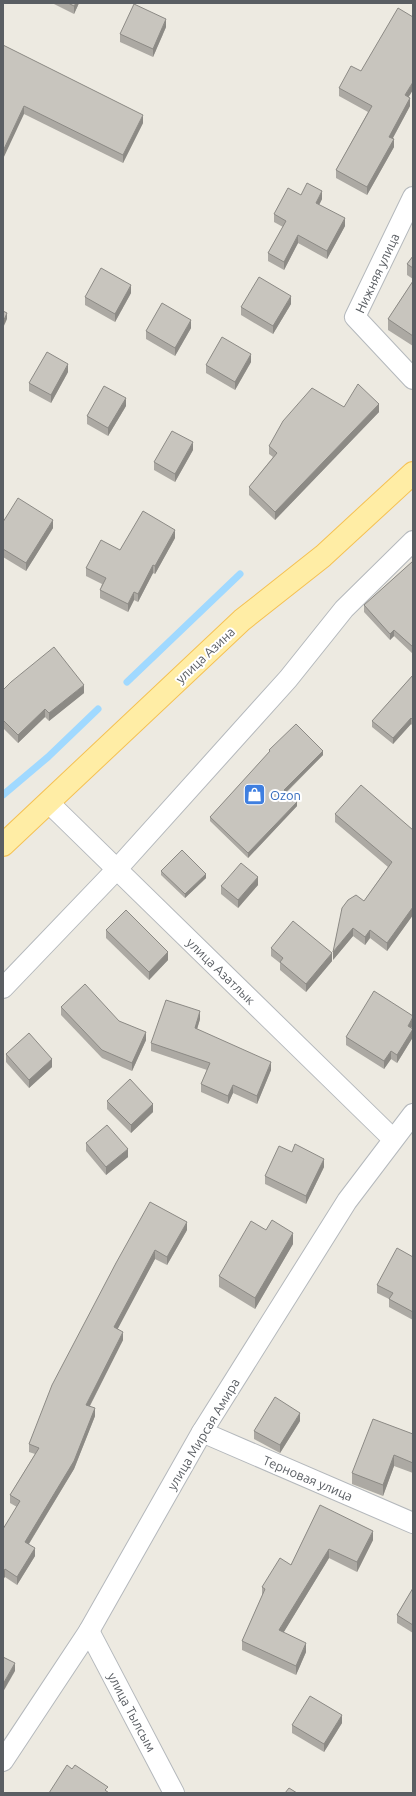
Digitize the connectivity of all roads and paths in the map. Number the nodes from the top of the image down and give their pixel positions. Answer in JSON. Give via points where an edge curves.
{"nodes":[{"id":1,"x":413,"y":196,"type":"edge"},
{"id":2,"x":413,"y":379,"type":"edge"},
{"id":3,"x":413,"y":473,"type":"edge"},
{"id":4,"x":413,"y":541,"type":"edge"},
{"id":5,"x":48,"y":802,"type":"junction"},
{"id":6,"x":3,"y":845,"type":"edge"},
{"id":7,"x":117,"y":869,"type":"junction"},
{"id":8,"x":3,"y":988,"type":"edge"},
{"id":9,"x":413,"y":1114,"type":"edge"},
{"id":10,"x":393,"y":1139,"type":"junction"},
{"id":11,"x":202,"y":1432,"type":"junction"},
{"id":12,"x":413,"y":1523,"type":"edge"},
{"id":13,"x":89,"y":1631,"type":"junction"},
{"id":14,"x":3,"y":1761,"type":"edge"},
{"id":15,"x":174,"y":1793,"type":"edge"}],
"edges":[{"from":1,"to":2,"type":"street","name":"Нижняя улица","via":[[355,317]]},
{"from":3,"to":5,"type":"main road","name":"улица Азина","via":[[322,556],[242,620]]},
{"from":4,"to":7,"type":"street","via":[[344,609],[288,679]]},
{"from":5,"to":6,"type":"main road","name":"улица Азина"},
{"from":5,"to":7,"type":"street","name":"улица Азатлык"},
{"from":7,"to":8,"type":"street"},
{"from":7,"to":10,"type":"street","name":"улица Азатлык"},
{"from":9,"to":10,"type":"street","name":"улица Мирсая Амира"},
{"from":10,"to":11,"type":"street","name":"улица Мирсая Амира","via":[[347,1201]]},
{"from":11,"to":12,"type":"street","name":"Терновая улица"},
{"from":11,"to":13,"type":"street","name":"улица Мирсая Амира"},
{"from":13,"to":14,"type":"street","name":"улица Мирсая Амира"},
{"from":13,"to":15,"type":"street","name":"улица Тылсым"}]}
